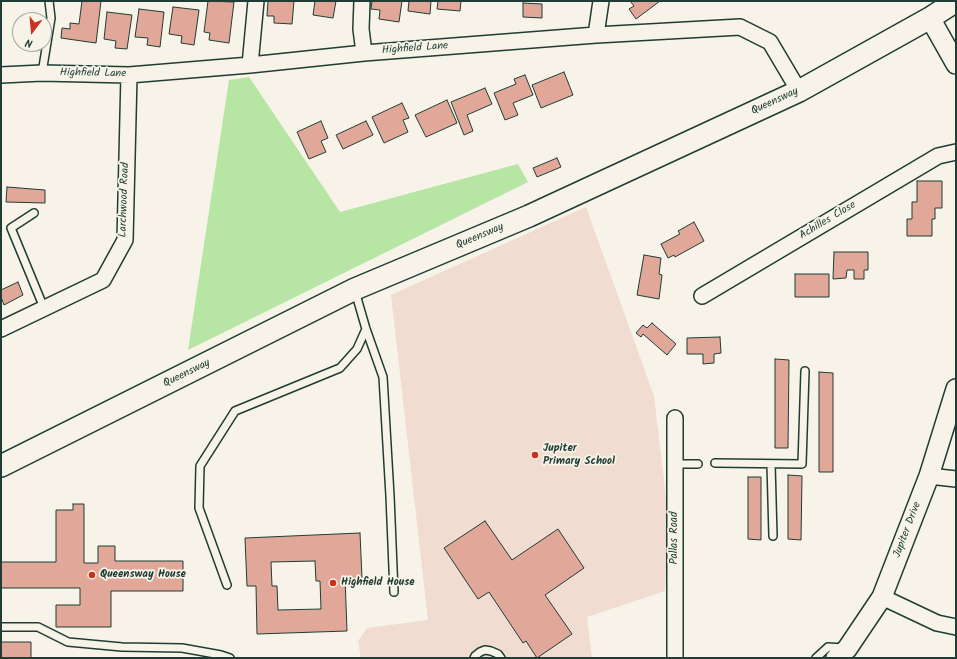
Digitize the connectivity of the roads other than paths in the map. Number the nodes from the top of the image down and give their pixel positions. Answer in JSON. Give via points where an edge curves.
{"nodes":[{"id":1,"x":49,"y":1,"type":"edge"},
{"id":2,"x":256,"y":1,"type":"edge"},
{"id":3,"x":362,"y":1,"type":"edge"},
{"id":4,"x":600,"y":1,"type":"edge"},
{"id":5,"x":956,"y":1,"type":"edge"},
{"id":6,"x":930,"y":18,"type":"junction"},
{"id":7,"x":596,"y":36,"type":"junction"},
{"id":8,"x":364,"y":53,"type":"junction"},
{"id":9,"x":956,"y":64,"type":"edge"},
{"id":10,"x":250,"y":65,"type":"junction"},
{"id":11,"x":42,"y":74,"type":"junction"},
{"id":12,"x":1,"y":75,"type":"edge"},
{"id":13,"x":129,"y":75,"type":"junction"},
{"id":14,"x":799,"y":91,"type":"junction"},
{"id":15,"x":956,"y":152,"type":"edge"},
{"id":16,"x":34,"y":213,"type":"dead end"},
{"id":17,"x":355,"y":289,"type":"junction"},
{"id":18,"x":702,"y":296,"type":"dead end"},
{"id":19,"x":44,"y":308,"type":"junction"},
{"id":20,"x":1,"y":329,"type":"edge"},
{"id":21,"x":366,"y":329,"type":"junction"},
{"id":22,"x":804,"y":371,"type":"dead end"},
{"id":23,"x":956,"y":389,"type":"edge"},
{"id":24,"x":675,"y":418,"type":"dead end"},
{"id":25,"x":715,"y":463,"type":"dead end"},
{"id":26,"x":675,"y":464,"type":"junction"},
{"id":27,"x":698,"y":464,"type":"dead end"},
{"id":28,"x":771,"y":464,"type":"junction"},
{"id":29,"x":1,"y":466,"type":"edge"},
{"id":30,"x":929,"y":476,"type":"junction"},
{"id":31,"x":956,"y":479,"type":"edge"},
{"id":32,"x":773,"y":536,"type":"dead end"},
{"id":33,"x":227,"y":584,"type":"dead end"},
{"id":34,"x":394,"y":592,"type":"dead end"},
{"id":35,"x":882,"y":597,"type":"junction"},
{"id":36,"x":1,"y":627,"type":"edge"},
{"id":37,"x":956,"y":627,"type":"edge"},
{"id":38,"x":843,"y":655,"type":"edge"},
{"id":39,"x":230,"y":658,"type":"edge"},
{"id":40,"x":474,"y":658,"type":"edge"},
{"id":41,"x":501,"y":658,"type":"edge"},
{"id":42,"x":675,"y":658,"type":"edge"},
{"id":43,"x":816,"y":658,"type":"edge"}],
"edges":[{"from":1,"to":11,"type":"lane","via":[[51,18]]},
{"from":2,"to":10,"type":"street"},
{"from":3,"to":8,"type":"street","via":[[361,29]]},
{"from":4,"to":7,"type":"street"},
{"from":5,"to":6,"type":"main road","name":"Queensway"},
{"from":6,"to":9,"type":"street"},
{"from":6,"to":14,"type":"main road","name":"Queensway"},
{"from":7,"to":8,"type":"street","name":"Highfield Lane"},
{"from":7,"to":14,"type":"street","name":"Highfield Lane","via":[[740,27],[770,42]]},
{"from":8,"to":10,"type":"street","name":"Highfield Lane"},
{"from":10,"to":13,"type":"street","name":"Highfield Lane"},
{"from":11,"to":12,"type":"street","name":"Highfield Lane"},
{"from":11,"to":13,"type":"street","name":"Highfield Lane"},
{"from":13,"to":19,"type":"street","name":"Larchwood Road","via":[[125,240],[103,280]]},
{"from":14,"to":17,"type":"main road","name":"Queensway","via":[[529,216]]},
{"from":15,"to":18,"type":"street","name":"Achilles Close","via":[[938,156]]},
{"from":16,"to":19,"type":"lane","via":[[11,228]]},
{"from":17,"to":21,"type":"lane"},
{"from":17,"to":29,"type":"main road","name":"Queensway"},
{"from":19,"to":20,"type":"street","name":"Larchwood Road"},
{"from":21,"to":33,"type":"lane","via":[[357,348],[340,368],[235,411],[200,466],[199,508]]},
{"from":21,"to":34,"type":"lane","via":[[383,377]]},
{"from":22,"to":28,"type":"lane","via":[[802,464]]},
{"from":23,"to":30,"type":"street","name":"Jupiter Drive"},
{"from":24,"to":26,"type":"street","name":"Pallas Road"},
{"from":25,"to":28,"type":"lane"},
{"from":26,"to":27,"type":"lane"},
{"from":26,"to":42,"type":"street","name":"Pallas Road"},
{"from":28,"to":32,"type":"lane"},
{"from":30,"to":31,"type":"street"},
{"from":30,"to":35,"type":"street","name":"Jupiter Drive"},
{"from":35,"to":37,"type":"street","via":[[937,622]]},
{"from":35,"to":38,"type":"street","name":"Jupiter Drive"},
{"from":36,"to":39,"type":"lane","via":[[38,627],[68,642],[122,647],[182,648]]},
{"from":38,"to":43,"type":"lane","via":[[828,647]]},
{"from":40,"to":41,"type":"lane","via":[[485,650],[498,654]]}]}
